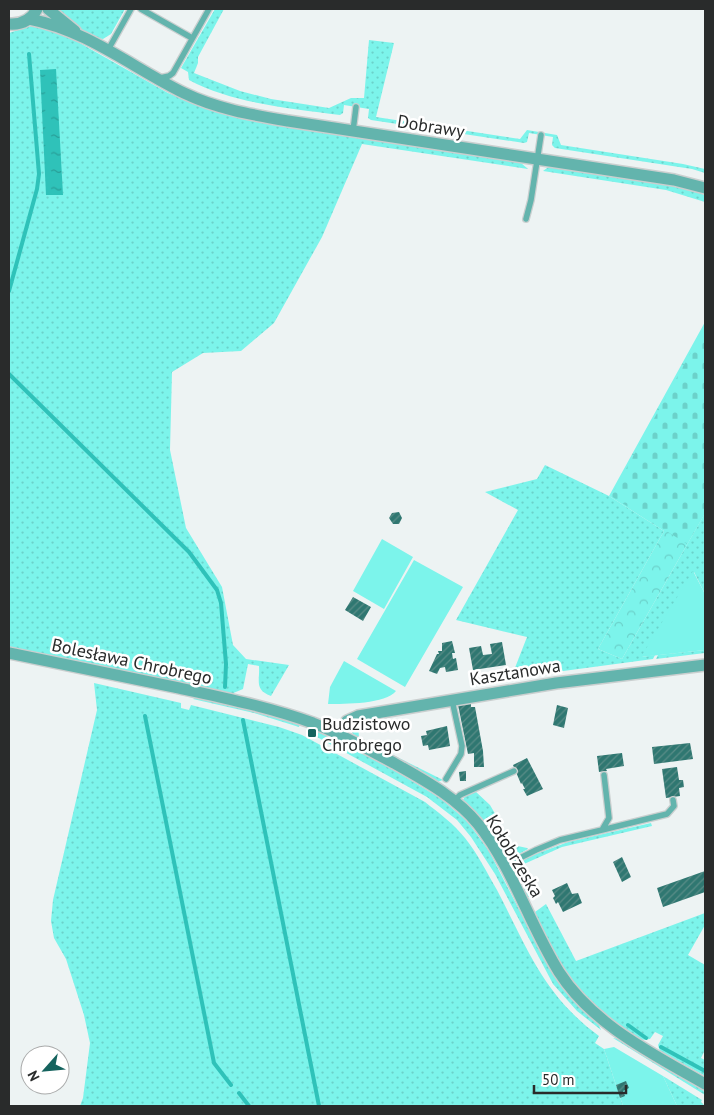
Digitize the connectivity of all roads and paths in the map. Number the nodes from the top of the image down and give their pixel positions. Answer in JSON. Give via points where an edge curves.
{"nodes":[{"id":1,"x":37,"y":9,"type":"edge"},
{"id":2,"x":48,"y":9,"type":"edge"},
{"id":3,"x":131,"y":9,"type":"edge"},
{"id":4,"x":141,"y":9,"type":"edge"},
{"id":5,"x":209,"y":9,"type":"edge"},
{"id":6,"x":29,"y":19,"type":"junction"},
{"id":7,"x":10,"y":25,"type":"edge"},
{"id":8,"x":78,"y":34,"type":"junction"},
{"id":9,"x":192,"y":38,"type":"junction"},
{"id":10,"x":108,"y":50,"type":"junction"},
{"id":11,"x":158,"y":78,"type":"junction"},
{"id":12,"x":356,"y":107,"type":"dead end"},
{"id":13,"x":353,"y":131,"type":"junction"},
{"id":14,"x":541,"y":135,"type":"dead end"},
{"id":15,"x":537,"y":160,"type":"junction"},
{"id":16,"x":705,"y":188,"type":"edge"},
{"id":17,"x":526,"y":219,"type":"dead end"},
{"id":18,"x":9,"y":653,"type":"edge"},
{"id":19,"x":705,"y":665,"type":"edge"},
{"id":20,"x":452,"y":700,"type":"junction"},
{"id":21,"x":248,"y":703,"type":"joint"},
{"id":22,"x":338,"y":734,"type":"junction"},
{"id":23,"x":514,"y":771,"type":"dead end"},
{"id":24,"x":604,"y":775,"type":"dead end"},
{"id":25,"x":446,"y":779,"type":"dead end"},
{"id":26,"x":673,"y":800,"type":"dead end"},
{"id":27,"x":454,"y":801,"type":"junction"},
{"id":28,"x":602,"y":830,"type":"junction"},
{"id":29,"x":504,"y":866,"type":"junction"},
{"id":30,"x":705,"y":1084,"type":"edge"}],
"edges":[{"from":1,"to":6,"type":"street"},
{"from":2,"to":8,"type":"street","name":"Dobrawy"},
{"from":3,"to":10,"type":"lane"},
{"from":4,"to":9,"type":"lane"},
{"from":5,"to":9,"type":"lane"},
{"from":6,"to":7,"type":"street"},
{"from":6,"to":8,"type":"street","name":"Dobrawy"},
{"from":8,"to":10,"type":"street","name":"Dobrawy"},
{"from":9,"to":11,"type":"lane","via":[[173,73]]},
{"from":10,"to":11,"type":"street","name":"Dobrawy"},
{"from":11,"to":13,"type":"street","name":"Dobrawy","via":[[184,93],[230,110]]},
{"from":12,"to":13,"type":"lane"},
{"from":13,"to":15,"type":"street","name":"Dobrawy"},
{"from":14,"to":15,"type":"lane"},
{"from":15,"to":16,"type":"street","name":"Dobrawy","via":[[674,180]]},
{"from":15,"to":17,"type":"lane"},
{"from":18,"to":21,"type":"street","name":"Bolesława Chrobrego"},
{"from":19,"to":20,"type":"street","name":"Kasztanowa","via":[[556,683]]},
{"from":20,"to":22,"type":"street","name":"Kasztanowa","via":[[358,716],[347,721]]},
{"from":20,"to":25,"type":"lane","via":[[462,746],[461,754]]},
{"from":21,"to":22,"type":"street","name":"Kołobrzeska","via":[[294,716]]},
{"from":22,"to":27,"type":"street","name":"Kołobrzeska","via":[[401,767]]},
{"from":23,"to":27,"type":"lane","via":[[460,794]]},
{"from":24,"to":28,"type":"lane","via":[[609,818]]},
{"from":26,"to":28,"type":"lane","via":[[674,806],[667,814]]},
{"from":27,"to":29,"type":"street","name":"Kołobrzeska","via":[[478,824]]},
{"from":28,"to":29,"type":"lane","via":[[560,840]]},
{"from":29,"to":30,"type":"street","name":"Kołobrzeska","via":[[557,968],[581,999],[614,1029]]}]}
